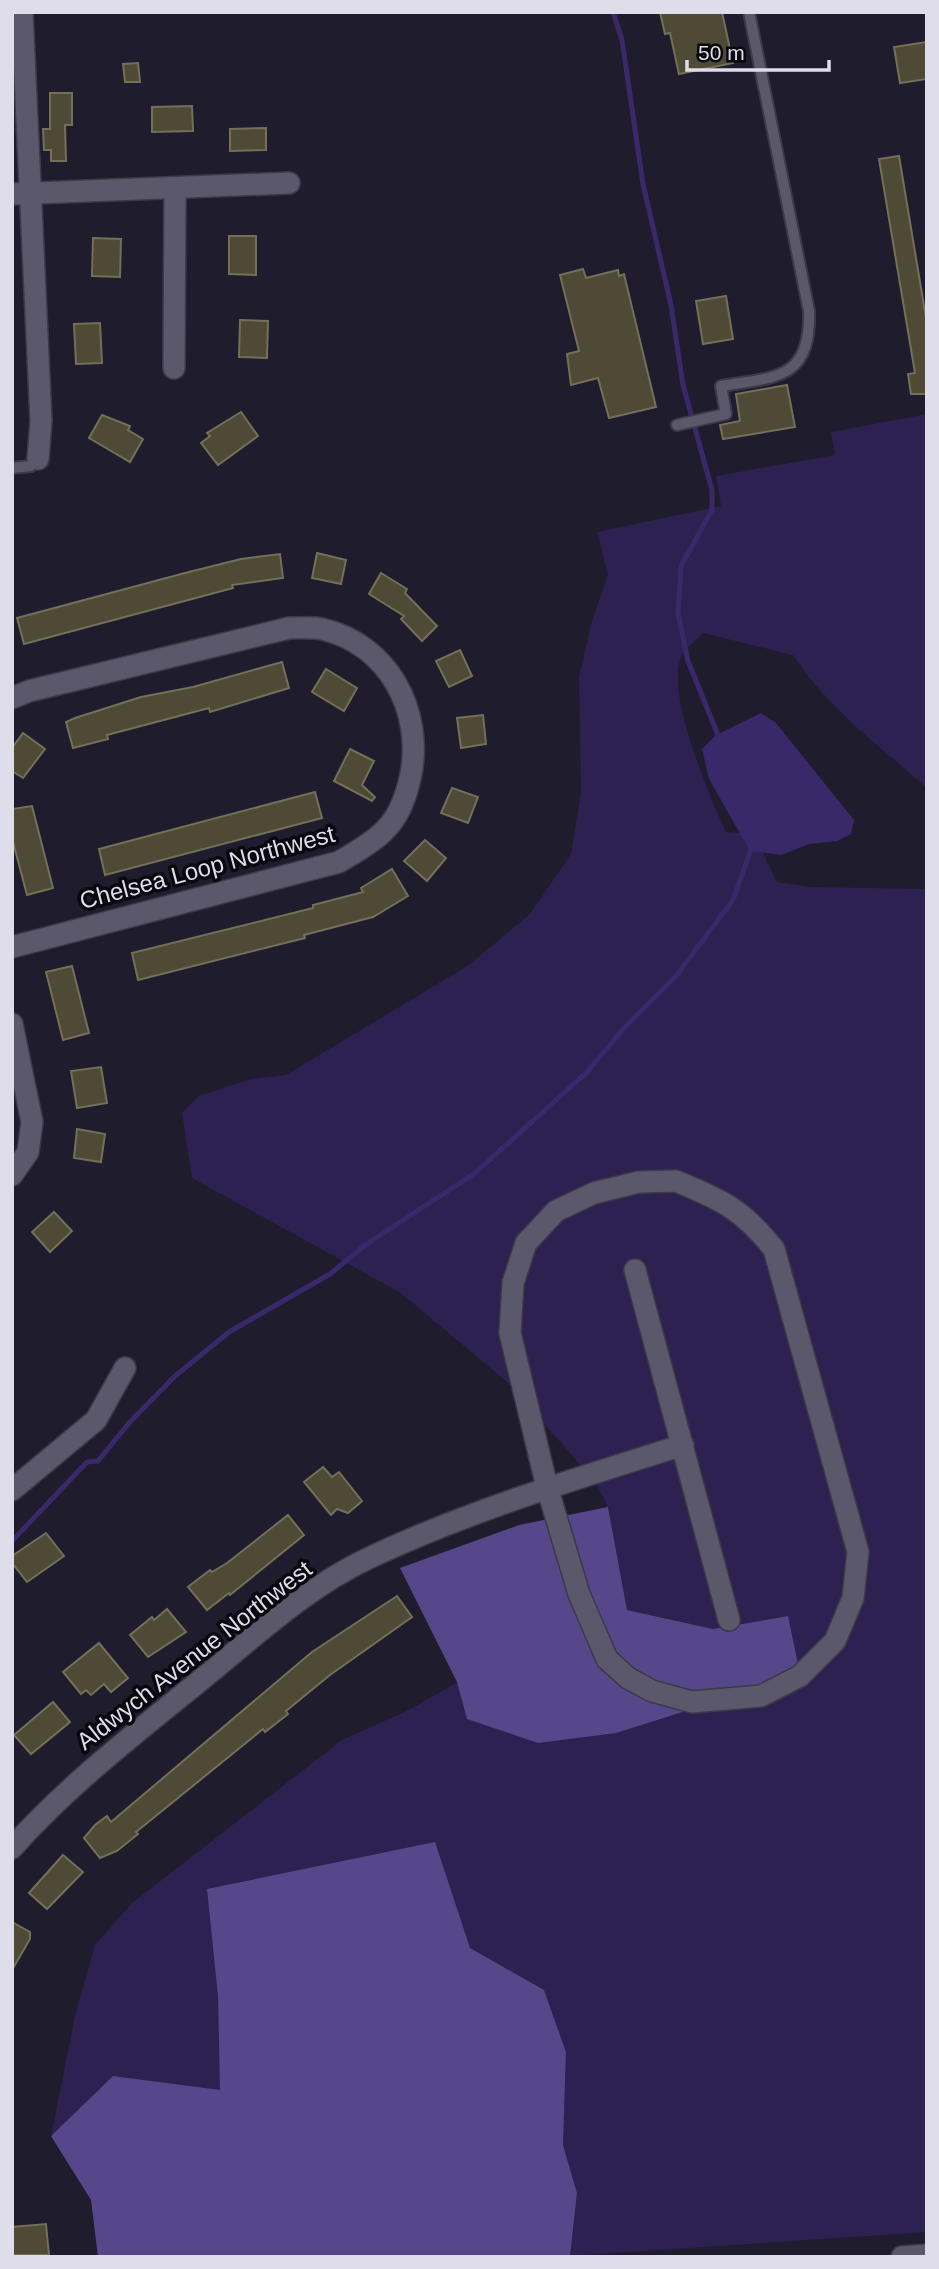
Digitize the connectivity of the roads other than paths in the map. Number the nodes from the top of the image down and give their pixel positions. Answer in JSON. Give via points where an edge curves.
{"nodes":[{"id":1,"x":22,"y":12,"type":"edge"},
{"id":2,"x":749,"y":12,"type":"edge"},
{"id":3,"x":289,"y":183,"type":"dead end"},
{"id":4,"x":175,"y":188,"type":"junction"},
{"id":5,"x":20,"y":194,"type":"edge"},
{"id":6,"x":174,"y":368,"type":"dead end"},
{"id":7,"x":677,"y":425,"type":"dead end"},
{"id":8,"x":38,"y":458,"type":"joint"},
{"id":9,"x":12,"y":468,"type":"edge"},
{"id":10,"x":12,"y":698,"type":"edge"},
{"id":11,"x":12,"y":947,"type":"edge"},
{"id":12,"x":12,"y":1024,"type":"edge"},
{"id":13,"x":12,"y":1175,"type":"edge"},
{"id":14,"x":635,"y":1270,"type":"dead end"},
{"id":15,"x":125,"y":1368,"type":"dead end"},
{"id":16,"x":683,"y":1445,"type":"junction"},
{"id":17,"x":547,"y":1487,"type":"junction"},
{"id":18,"x":12,"y":1490,"type":"edge"},
{"id":19,"x":729,"y":1620,"type":"dead end"},
{"id":20,"x":12,"y":1848,"type":"edge"},
{"id":21,"x":927,"y":2255,"type":"edge"},
{"id":22,"x":902,"y":2257,"type":"edge"}],
"edges":[{"from":1,"to":5,"type":"street"},
{"from":2,"to":7,"type":"lane","via":[[809,330],[805,352],[794,368],[781,376],[721,386],[726,414]]},
{"from":3,"to":4,"type":"street"},
{"from":4,"to":5,"type":"street"},
{"from":4,"to":6,"type":"street"},
{"from":5,"to":8,"type":"street","via":[[41,421]]},
{"from":8,"to":9,"type":"lane","via":[[31,466]]},
{"from":10,"to":11,"type":"street","name":"Chelsea Loop Northwest","via":[[289,628],[320,628],[345,637],[384,665],[398,686],[415,736],[400,808],[385,830],[339,862]]},
{"from":12,"to":13,"type":"street","via":[[32,1122],[28,1152]]},
{"from":14,"to":16,"type":"street"},
{"from":15,"to":18,"type":"street","via":[[96,1420]]},
{"from":16,"to":17,"type":"street","name":"Aldwych Avenue Northwest"},
{"from":16,"to":19,"type":"street"},
{"from":17,"to":17,"type":"street","via":[[510,1333],[513,1283],[526,1243],[556,1211],[594,1193],[639,1182],[676,1181],[726,1202],[774,1249],[858,1552],[853,1598],[835,1641],[800,1676],[761,1696],[692,1702],[652,1692],[607,1659],[579,1594]]},
{"from":17,"to":20,"type":"street","name":"Aldwych Avenue Northwest","via":[[368,1558],[294,1604],[91,1770]]},
{"from":21,"to":22,"type":"street"}]}
